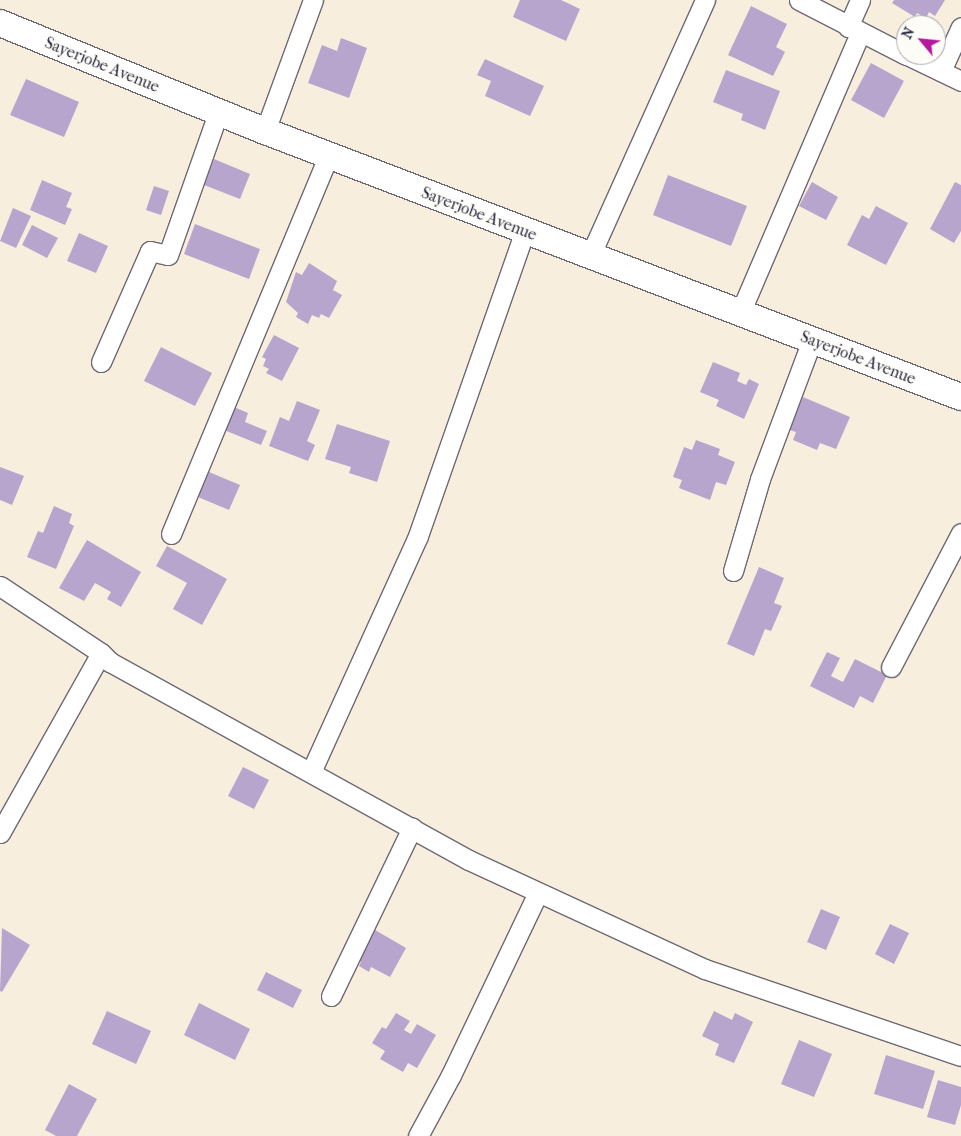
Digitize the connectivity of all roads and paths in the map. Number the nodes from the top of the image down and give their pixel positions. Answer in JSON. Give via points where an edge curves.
{"nodes":[{"id":1,"x":312,"y":0,"type":"edge"},
{"id":2,"x":705,"y":0,"type":"edge"},
{"id":3,"x":799,"y":0,"type":"edge"},
{"id":4,"x":860,"y":0,"type":"edge"},
{"id":5,"x":0,"y":23,"type":"edge"},
{"id":6,"x":961,"y":27,"type":"edge"},
{"id":7,"x":854,"y":30,"type":"junction"},
{"id":8,"x":896,"y":50,"type":"edge"},
{"id":9,"x":928,"y":65,"type":"edge"},
{"id":10,"x":941,"y":71,"type":"junction"},
{"id":11,"x":961,"y":81,"type":"edge"},
{"id":12,"x":218,"y":113,"type":"junction"},
{"id":13,"x":265,"y":132,"type":"junction"},
{"id":14,"x":328,"y":156,"type":"junction"},
{"id":15,"x":525,"y":231,"type":"junction"},
{"id":16,"x":590,"y":256,"type":"junction"},
{"id":17,"x":740,"y":313,"type":"junction"},
{"id":18,"x":812,"y":340,"type":"junction"},
{"id":19,"x":101,"y":362,"type":"dead end"},
{"id":20,"x":961,"y":398,"type":"edge"},
{"id":21,"x":961,"y":533,"type":"edge"},
{"id":22,"x":171,"y":534,"type":"dead end"},
{"id":23,"x":733,"y":571,"type":"dead end"},
{"id":24,"x":0,"y":586,"type":"edge"},
{"id":25,"x":101,"y":653,"type":"junction"},
{"id":26,"x":891,"y":667,"type":"dead end"},
{"id":27,"x":312,"y":772,"type":"junction"},
{"id":28,"x":412,"y":828,"type":"junction"},
{"id":29,"x":0,"y":833,"type":"edge"},
{"id":30,"x":538,"y":894,"type":"junction"},
{"id":31,"x":331,"y":996,"type":"dead end"},
{"id":32,"x":961,"y":1056,"type":"edge"},
{"id":33,"x":418,"y":1136,"type":"edge"}],
"edges":[{"from":1,"to":13,"type":"street"},
{"from":2,"to":16,"type":"street"},
{"from":3,"to":7,"type":"street"},
{"from":4,"to":7,"type":"street"},
{"from":5,"to":12,"type":"street","name":"Sayerjobe Avenue"},
{"from":6,"to":10,"type":"street"},
{"from":7,"to":8,"type":"street"},
{"from":7,"to":17,"type":"street"},
{"from":9,"to":10,"type":"street"},
{"from":10,"to":11,"type":"street"},
{"from":12,"to":13,"type":"street","name":"Sayerjobe Avenue"},
{"from":12,"to":19,"type":"street","via":[[168,255],[150,251]]},
{"from":13,"to":14,"type":"street","name":"Sayerjobe Avenue"},
{"from":14,"to":15,"type":"street","name":"Sayerjobe Avenue"},
{"from":14,"to":22,"type":"street"},
{"from":15,"to":16,"type":"street","name":"Sayerjobe Avenue"},
{"from":15,"to":27,"type":"street","via":[[418,536]]},
{"from":16,"to":17,"type":"street","name":"Sayerjobe Avenue"},
{"from":17,"to":18,"type":"street","name":"Sayerjobe Avenue"},
{"from":18,"to":20,"type":"street","name":"Sayerjobe Avenue"},
{"from":18,"to":23,"type":"street","via":[[760,479]]},
{"from":21,"to":26,"type":"street"},
{"from":24,"to":25,"type":"street"},
{"from":25,"to":27,"type":"street","via":[[110,662]]},
{"from":25,"to":29,"type":"street"},
{"from":27,"to":28,"type":"street"},
{"from":28,"to":30,"type":"street"},
{"from":28,"to":31,"type":"street"},
{"from":30,"to":32,"type":"street","via":[[705,969]]},
{"from":30,"to":33,"type":"street"}]}
